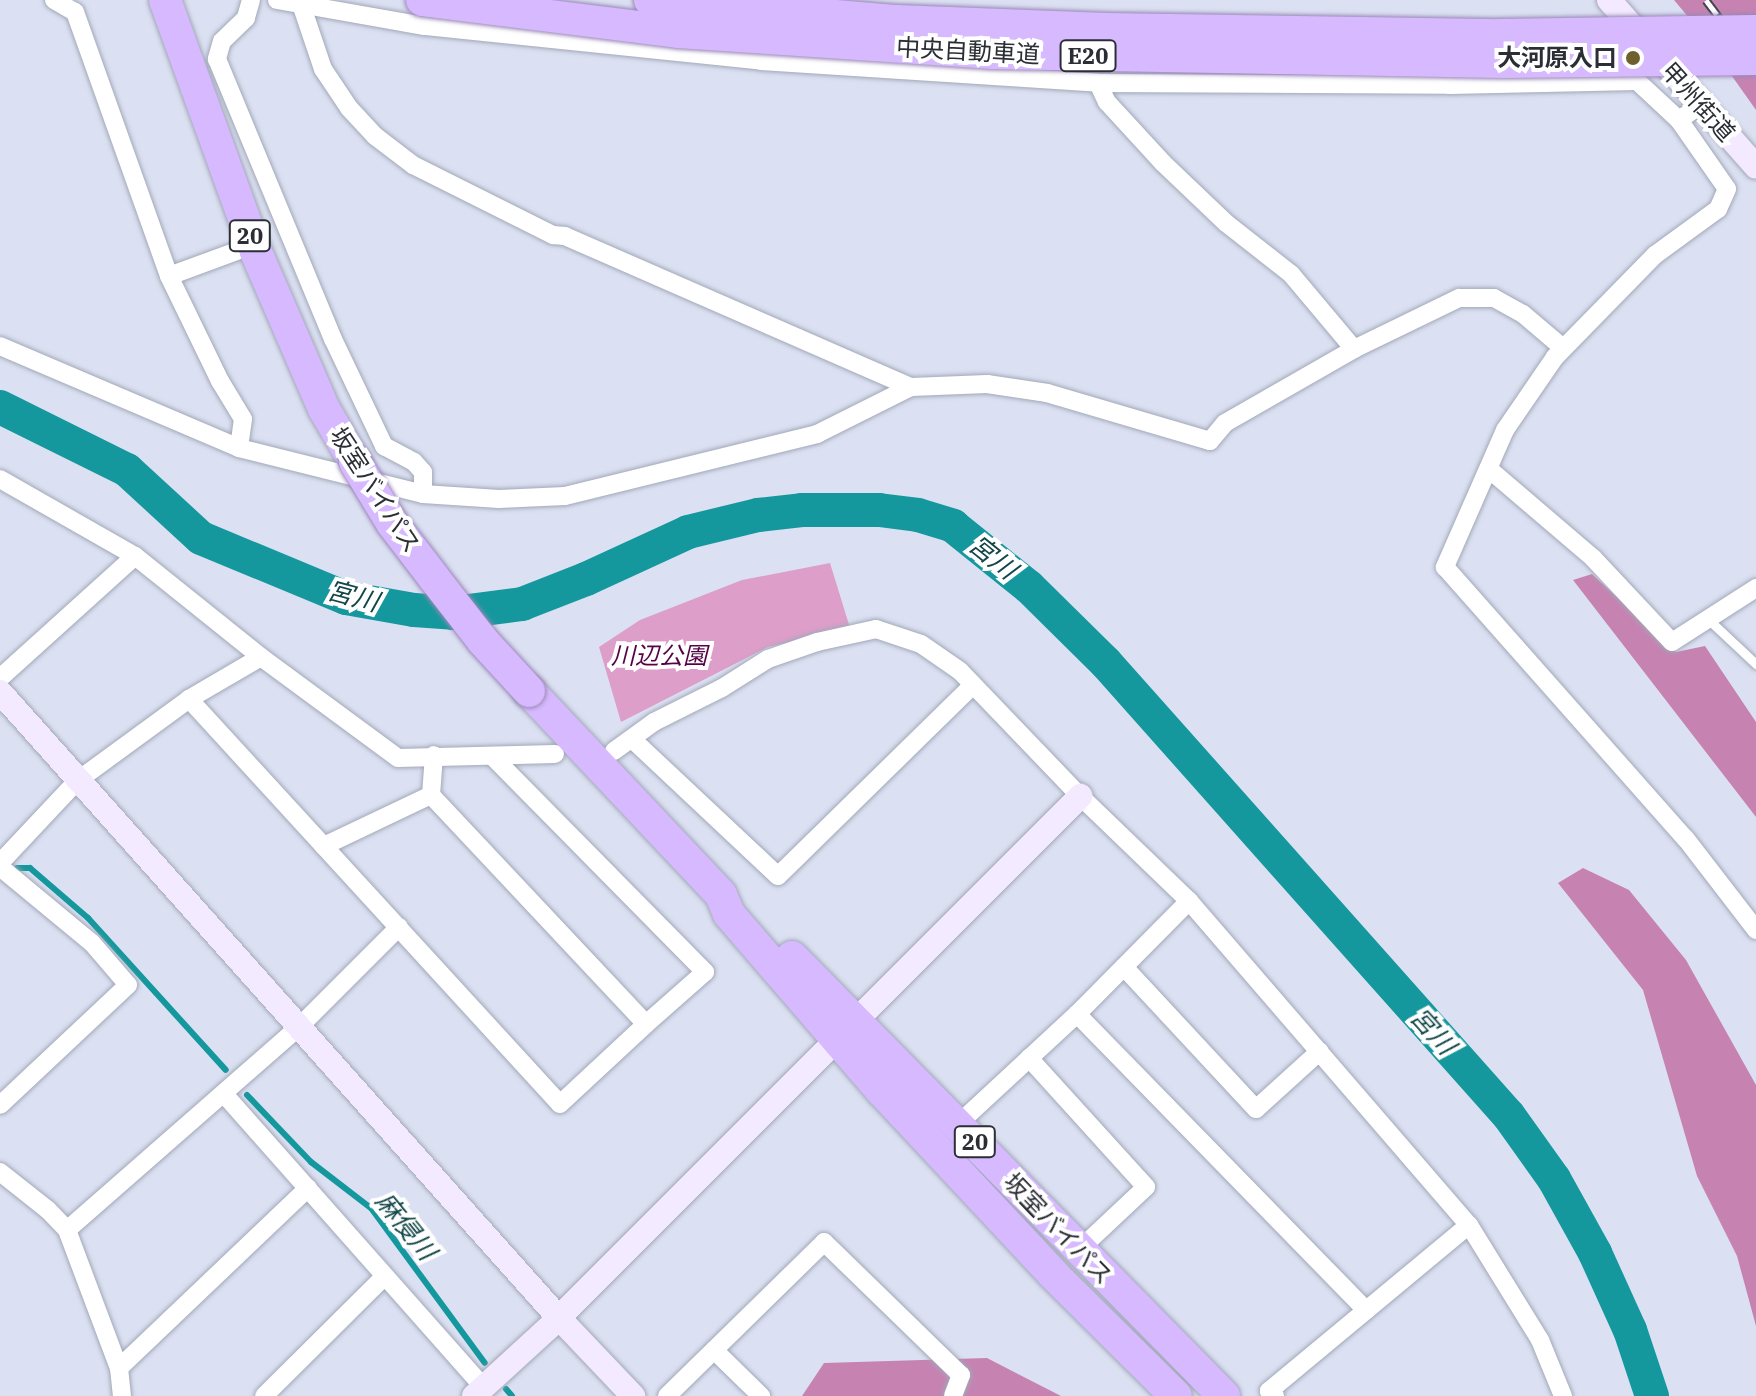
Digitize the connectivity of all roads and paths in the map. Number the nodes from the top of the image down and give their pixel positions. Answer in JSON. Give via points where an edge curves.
{"nodes":[{"id":1,"x":54,"y":0,"type":"edge"},
{"id":2,"x":165,"y":0,"type":"edge"},
{"id":3,"x":251,"y":0,"type":"edge"},
{"id":4,"x":277,"y":0,"type":"edge"},
{"id":5,"x":422,"y":0,"type":"edge"},
{"id":6,"x":448,"y":0,"type":"edge"},
{"id":7,"x":650,"y":0,"type":"edge"},
{"id":8,"x":955,"y":0,"type":"edge"},
{"id":9,"x":1609,"y":0,"type":"edge"},
{"id":10,"x":301,"y":4,"type":"junction"},
{"id":11,"x":445,"y":29,"type":"junction"},
{"id":12,"x":1756,"y":31,"type":"edge"},
{"id":13,"x":1756,"y":59,"type":"edge"},
{"id":14,"x":951,"y":75,"type":"junction"},
{"id":15,"x":1098,"y":83,"type":"junction"},
{"id":16,"x":1699,"y":106,"type":"junction"},
{"id":17,"x":1679,"y":120,"type":"junction"},
{"id":18,"x":1756,"y":167,"type":"edge"},
{"id":19,"x":237,"y":251,"type":"dead end"},
{"id":20,"x":169,"y":276,"type":"junction"},
{"id":21,"x":0,"y":346,"type":"edge"},
{"id":22,"x":1563,"y":348,"type":"junction"},
{"id":23,"x":1354,"y":349,"type":"junction"},
{"id":24,"x":911,"y":387,"type":"junction"},
{"id":25,"x":239,"y":448,"type":"junction"},
{"id":26,"x":1490,"y":470,"type":"junction"},
{"id":27,"x":0,"y":479,"type":"edge"},
{"id":28,"x":423,"y":494,"type":"junction"},
{"id":29,"x":135,"y":556,"type":"junction"},
{"id":30,"x":1756,"y":588,"type":"edge"},
{"id":31,"x":1708,"y":619,"type":"junction"},
{"id":32,"x":261,"y":657,"type":"junction"},
{"id":33,"x":1756,"y":664,"type":"edge"},
{"id":34,"x":0,"y":678,"type":"edge"},
{"id":35,"x":972,"y":686,"type":"junction"},
{"id":36,"x":0,"y":692,"type":"edge"},
{"id":37,"x":189,"y":699,"type":"junction"},
{"id":38,"x":632,"y":739,"type":"junction"},
{"id":39,"x":614,"y":751,"type":"dead end"},
{"id":40,"x":555,"y":754,"type":"dead end"},
{"id":41,"x":434,"y":755,"type":"junction"},
{"id":42,"x":493,"y":757,"type":"junction"},
{"id":43,"x":77,"y":781,"type":"junction"},
{"id":44,"x":431,"y":795,"type":"junction"},
{"id":45,"x":1080,"y":796,"type":"junction"},
{"id":46,"x":324,"y":846,"type":"junction"},
{"id":47,"x":0,"y":865,"type":"edge"},
{"id":48,"x":1189,"y":901,"type":"junction"},
{"id":49,"x":399,"y":927,"type":"junction"},
{"id":50,"x":1756,"y":930,"type":"edge"},
{"id":51,"x":1124,"y":967,"type":"junction"},
{"id":52,"x":1077,"y":1014,"type":"junction"},
{"id":53,"x":646,"y":1024,"type":"junction"},
{"id":54,"x":300,"y":1026,"type":"junction"},
{"id":55,"x":846,"y":1029,"type":"junction"},
{"id":56,"x":1320,"y":1051,"type":"junction"},
{"id":57,"x":1029,"y":1058,"type":"junction"},
{"id":58,"x":224,"y":1094,"type":"junction"},
{"id":59,"x":0,"y":1105,"type":"edge"},
{"id":60,"x":969,"y":1114,"type":"dead end"},
{"id":61,"x":0,"y":1172,"type":"edge"},
{"id":62,"x":308,"y":1188,"type":"junction"},
{"id":63,"x":1469,"y":1225,"type":"junction"},
{"id":64,"x":67,"y":1230,"type":"junction"},
{"id":65,"x":1079,"y":1250,"type":"junction"},
{"id":66,"x":385,"y":1276,"type":"junction"},
{"id":67,"x":1366,"y":1310,"type":"junction"},
{"id":68,"x":559,"y":1318,"type":"junction"},
{"id":69,"x":714,"y":1350,"type":"junction"},
{"id":70,"x":119,"y":1368,"type":"junction"},
{"id":71,"x":479,"y":1391,"type":"edge"},
{"id":72,"x":122,"y":1396,"type":"edge"},
{"id":73,"x":264,"y":1396,"type":"edge"},
{"id":74,"x":633,"y":1396,"type":"edge"},
{"id":75,"x":667,"y":1396,"type":"edge"},
{"id":76,"x":761,"y":1396,"type":"edge"},
{"id":77,"x":953,"y":1396,"type":"edge"},
{"id":78,"x":1176,"y":1396,"type":"edge"},
{"id":79,"x":1224,"y":1396,"type":"edge"},
{"id":80,"x":1275,"y":1396,"type":"edge"},
{"id":81,"x":1563,"y":1396,"type":"edge"}],
"edges":[{"from":1,"to":20,"type":"street","via":[[75,12]]},
{"from":2,"to":55,"type":"highway","name":"坂室バイパス","number":"20","bridge":true,"via":[[256,252],[324,409],[392,523],[483,641],[721,895],[739,904]]},
{"from":3,"to":28,"type":"street","via":[[246,18],[222,41],[217,59],[279,233],[384,446],[423,472]]},
{"from":4,"to":10,"type":"street"},
{"from":5,"to":13,"type":"highway","name":"中央自動車道","number":"E20","bridge":true,"via":[[678,32],[993,53],[1506,62]]},
{"from":6,"to":11,"type":"street"},
{"from":7,"to":12,"type":"highway","name":"中央自動車道","number":"E20","bridge":true,"via":[[897,21],[1107,29],[1501,35]]},
{"from":8,"to":14,"type":"street"},
{"from":9,"to":16,"type":"street","name":"甲州街道"},
{"from":10,"to":11,"type":"street"},
{"from":10,"to":24,"type":"street","via":[[323,69],[349,108],[413,165],[553,235]]},
{"from":11,"to":14,"type":"street"},
{"from":14,"to":15,"type":"street"},
{"from":15,"to":17,"type":"street","via":[[1637,81]]},
{"from":15,"to":23,"type":"street","via":[[1107,102],[1163,163],[1226,223],[1291,274]]},
{"from":16,"to":17,"type":"street"},
{"from":16,"to":18,"type":"street","name":"甲州街道"},
{"from":17,"to":22,"type":"street","via":[[1727,189],[1718,209],[1655,255]]},
{"from":19,"to":20,"type":"street"},
{"from":20,"to":25,"type":"street","via":[[243,419]]},
{"from":21,"to":25,"type":"street"},
{"from":22,"to":23,"type":"street","via":[[1523,314],[1494,298],[1459,298]]},
{"from":22,"to":26,"type":"street","via":[[1505,430]]},
{"from":23,"to":24,"type":"street","via":[[1225,423],[1210,441],[1047,393],[987,384]]},
{"from":24,"to":28,"type":"street","via":[[817,434],[590,491],[499,499]]},
{"from":25,"to":28,"type":"street"},
{"from":26,"to":31,"type":"street","via":[[1593,558],[1672,642]]},
{"from":26,"to":50,"type":"street","via":[[1445,567],[1686,839]]},
{"from":27,"to":29,"type":"street"},
{"from":29,"to":32,"type":"street"},
{"from":29,"to":34,"type":"street"},
{"from":30,"to":31,"type":"street"},
{"from":31,"to":33,"type":"lane"},
{"from":32,"to":37,"type":"street"},
{"from":32,"to":41,"type":"street","via":[[398,758]]},
{"from":35,"to":38,"type":"street","via":[[921,644],[876,629],[768,659]]},
{"from":35,"to":38,"type":"street","via":[[778,876]]},
{"from":35,"to":45,"type":"street"},
{"from":36,"to":43,"type":"street"},
{"from":37,"to":43,"type":"street"},
{"from":37,"to":46,"type":"street"},
{"from":38,"to":39,"type":"street"},
{"from":40,"to":42,"type":"street"},
{"from":41,"to":42,"type":"street"},
{"from":41,"to":44,"type":"street"},
{"from":42,"to":53,"type":"street","via":[[705,972]]},
{"from":43,"to":47,"type":"street"},
{"from":43,"to":54,"type":"street"},
{"from":44,"to":46,"type":"street"},
{"from":44,"to":53,"type":"street"},
{"from":45,"to":48,"type":"street"},
{"from":45,"to":55,"type":"street"},
{"from":46,"to":49,"type":"street"},
{"from":47,"to":59,"type":"street","via":[[92,943],[128,985]]},
{"from":48,"to":51,"type":"street"},
{"from":48,"to":56,"type":"street"},
{"from":49,"to":53,"type":"street","via":[[560,1104]]},
{"from":49,"to":54,"type":"street"},
{"from":51,"to":52,"type":"street"},
{"from":51,"to":56,"type":"street","via":[[1256,1109]]},
{"from":52,"to":57,"type":"street"},
{"from":52,"to":67,"type":"street"},
{"from":54,"to":58,"type":"street"},
{"from":54,"to":68,"type":"street"},
{"from":55,"to":65,"type":"highway","name":"坂室バイパス","number":"20"},
{"from":55,"to":68,"type":"street"},
{"from":55,"to":78,"type":"highway","name":"坂室バイパス","number":"20","via":[[1053,1274]]},
{"from":56,"to":63,"type":"street"},
{"from":57,"to":60,"type":"street"},
{"from":57,"to":65,"type":"street","via":[[1146,1187]]},
{"from":58,"to":62,"type":"street"},
{"from":58,"to":64,"type":"street"},
{"from":61,"to":64,"type":"street"},
{"from":62,"to":66,"type":"street"},
{"from":62,"to":70,"type":"street"},
{"from":63,"to":67,"type":"street"},
{"from":63,"to":81,"type":"street","via":[[1540,1340]]},
{"from":64,"to":70,"type":"street"},
{"from":65,"to":79,"type":"highway","name":"坂室バイパス","number":"20"},
{"from":66,"to":71,"type":"street"},
{"from":66,"to":73,"type":"street"},
{"from":67,"to":80,"type":"street","via":[[1269,1391]]},
{"from":68,"to":71,"type":"street"},
{"from":68,"to":74,"type":"street"},
{"from":69,"to":75,"type":"street"},
{"from":69,"to":76,"type":"street"},
{"from":69,"to":77,"type":"street","via":[[824,1242],[961,1375]]},
{"from":70,"to":72,"type":"street"}]}
